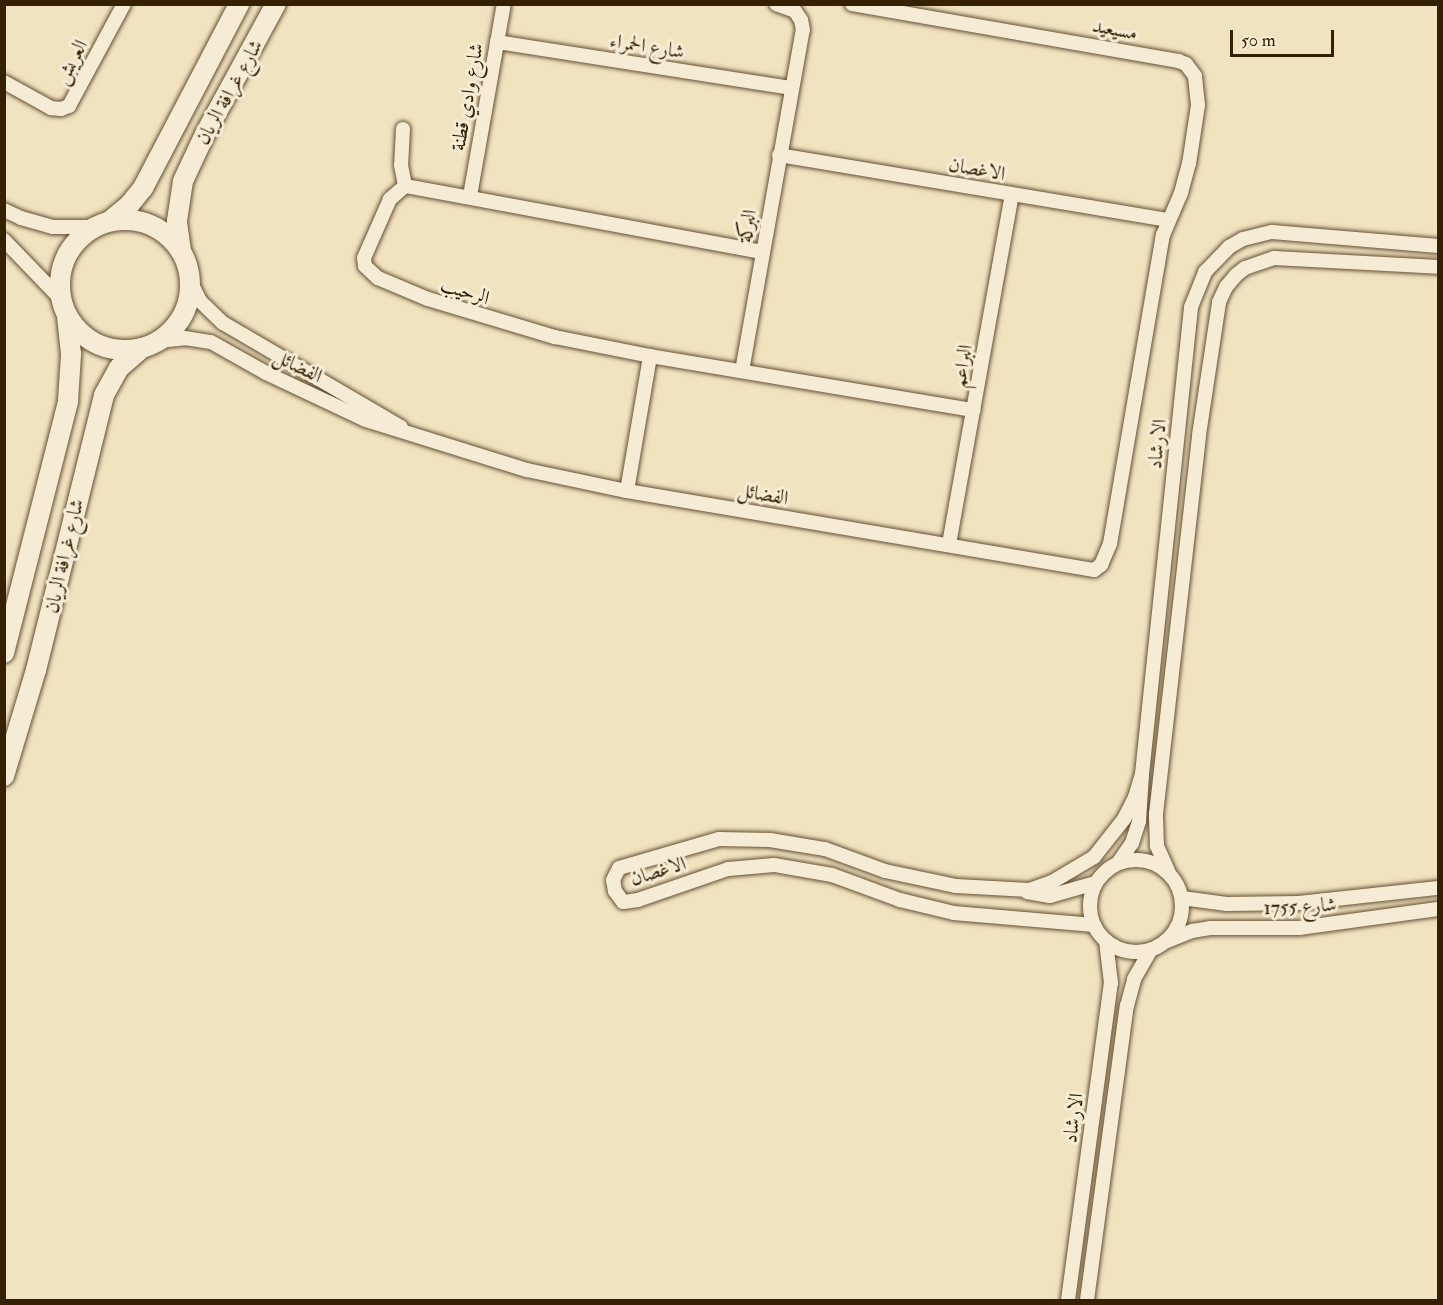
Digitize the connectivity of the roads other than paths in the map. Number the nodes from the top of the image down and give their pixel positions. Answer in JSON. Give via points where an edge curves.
{"nodes":[{"id":1,"x":124,"y":4,"type":"edge"},
{"id":2,"x":239,"y":4,"type":"edge"},
{"id":3,"x":276,"y":4,"type":"edge"},
{"id":4,"x":504,"y":4,"type":"edge"},
{"id":5,"x":776,"y":4,"type":"edge"},
{"id":6,"x":852,"y":4,"type":"edge"},
{"id":7,"x":497,"y":42,"type":"junction"},
{"id":8,"x":4,"y":82,"type":"edge"},
{"id":9,"x":791,"y":88,"type":"junction"},
{"id":10,"x":403,"y":129,"type":"dead end"},
{"id":11,"x":779,"y":156,"type":"junction"},
{"id":12,"x":405,"y":186,"type":"junction"},
{"id":13,"x":1012,"y":195,"type":"junction"},
{"id":14,"x":470,"y":196,"type":"junction"},
{"id":15,"x":4,"y":210,"type":"edge"},
{"id":16,"x":1168,"y":220,"type":"junction"},
{"id":17,"x":102,"y":224,"type":"junction"},
{"id":18,"x":4,"y":240,"type":"edge"},
{"id":19,"x":1438,"y":246,"type":"edge"},
{"id":20,"x":181,"y":251,"type":"junction"},
{"id":21,"x":762,"y":252,"type":"junction"},
{"id":22,"x":1438,"y":267,"type":"edge"},
{"id":23,"x":190,"y":281,"type":"junction"},
{"id":24,"x":64,"y":307,"type":"junction"},
{"id":25,"x":150,"y":344,"type":"junction"},
{"id":26,"x":650,"y":356,"type":"junction"},
{"id":27,"x":742,"y":371,"type":"junction"},
{"id":28,"x":974,"y":410,"type":"junction"},
{"id":29,"x":420,"y":439,"type":"junction"},
{"id":30,"x":627,"y":491,"type":"junction"},
{"id":31,"x":949,"y":544,"type":"junction"},
{"id":32,"x":4,"y":653,"type":"edge"},
{"id":33,"x":1142,"y":774,"type":"junction"},
{"id":34,"x":4,"y":776,"type":"edge"},
{"id":35,"x":1118,"y":863,"type":"junction"},
{"id":36,"x":1169,"y":873,"type":"junction"},
{"id":37,"x":1095,"y":883,"type":"junction"},
{"id":38,"x":1438,"y":888,"type":"edge"},
{"id":39,"x":1004,"y":889,"type":"junction"},
{"id":40,"x":1182,"y":898,"type":"junction"},
{"id":41,"x":1438,"y":909,"type":"edge"},
{"id":42,"x":1094,"y":926,"type":"junction"},
{"id":43,"x":1106,"y":941,"type":"junction"},
{"id":44,"x":1165,"y":942,"type":"junction"},
{"id":45,"x":1151,"y":950,"type":"junction"},
{"id":46,"x":1068,"y":1300,"type":"edge"},
{"id":47,"x":1087,"y":1300,"type":"edge"}],
"edges":[{"from":1,"to":8,"type":"street","name":"العريش","via":[[69,106],[51,108]]},
{"from":2,"to":17,"type":"main road","name":"شارع غرافة الريان","via":[[143,188],[130,204]]},
{"from":3,"to":20,"type":"main road","name":"شارع غرافة الريان","via":[[183,181],[177,221]]},
{"from":4,"to":7,"type":"street","name":"شارع وادي قطنة"},
{"from":5,"to":9,"type":"street","name":"البركة","via":[[795,11],[802,25]]},
{"from":6,"to":16,"type":"street","name":"مسيعيد","via":[[1186,64],[1197,86],[1198,105],[1189,164]]},
{"from":7,"to":9,"type":"street","name":"شارع الحمراء"},
{"from":7,"to":14,"type":"street","name":"شارع وادي قطنة"},
{"from":9,"to":11,"type":"street","name":"البركة"},
{"from":10,"to":12,"type":"street","via":[[401,165]]},
{"from":11,"to":13,"type":"street","name":"الاغصان"},
{"from":11,"to":21,"type":"street","name":"البركة"},
{"from":12,"to":14,"type":"street"},
{"from":12,"to":26,"type":"street","name":"الرحيب","via":[[390,199],[368,248],[365,266],[370,273],[482,318]]},
{"from":13,"to":16,"type":"street","name":"الاغصان"},
{"from":13,"to":28,"type":"street","name":"البراعم"},
{"from":14,"to":21,"type":"street"},
{"from":15,"to":17,"type":"street","via":[[39,224]]},
{"from":16,"to":31,"type":"street","name":"الفضائل","via":[[1110,544],[1101,565],[1094,570]]},
{"from":17,"to":20,"type":"main road","via":[[122,219],[145,222],[166,234]]},
{"from":17,"to":24,"type":"main road","via":[[75,242],[63,263],[59,286]]},
{"from":18,"to":24,"type":"street"},
{"from":19,"to":33,"type":"street","name":"الارشاد","via":[[1272,232],[1229,247],[1205,272],[1191,307]]},
{"from":20,"to":23,"type":"main road"},
{"from":21,"to":27,"type":"street","name":"البركة"},
{"from":22,"to":36,"type":"street","name":"الارشاد","via":[[1274,258],[1236,275],[1219,302],[1199,435],[1156,814],[1157,846]]},
{"from":23,"to":25,"type":"main road","via":[[183,315],[168,334]]},
{"from":23,"to":29,"type":"street","name":"الفضائل","via":[[200,301],[223,323]]},
{"from":24,"to":25,"type":"main road","via":[[83,335],[99,345],[117,350]]},
{"from":24,"to":32,"type":"main road","name":"شارع غرافة الريان","via":[[71,354],[68,401]]},
{"from":25,"to":29,"type":"street","name":"الفضائل","via":[[185,338],[210,342],[346,412]]},
{"from":25,"to":34,"type":"main road","name":"شارع غرافة الريان","via":[[119,368],[104,394],[36,670]]},
{"from":26,"to":27,"type":"street","name":"الرحيب"},
{"from":26,"to":30,"type":"street"},
{"from":27,"to":28,"type":"street","name":"الرحيب"},
{"from":28,"to":31,"type":"street","name":"البراعم"},
{"from":29,"to":30,"type":"street","name":"الفضائل","via":[[527,470]]},
{"from":30,"to":31,"type":"street","name":"الفضائل"},
{"from":33,"to":35,"type":"street","name":"الارشاد","via":[[1136,833]]},
{"from":33,"to":39,"type":"street","name":"الاغصان","via":[[1124,819],[1094,857],[1052,882],[1029,890]]},
{"from":35,"to":36,"type":"street","via":[[1144,860]]},
{"from":35,"to":37,"type":"street"},
{"from":36,"to":40,"type":"street"},
{"from":37,"to":39,"type":"street","name":"الاغصان","via":[[1050,896]]},
{"from":37,"to":42,"type":"street","via":[[1090,902]]},
{"from":38,"to":40,"type":"street","name":"شارع 1755","via":[[1299,903],[1227,904]]},
{"from":39,"to":42,"type":"street","name":"الاغصان","via":[[946,884],[885,871],[825,849],[770,840],[718,839],[619,868],[613,880],[623,902],[728,869],[774,865],[832,875],[900,900],[954,913]]},
{"from":40,"to":44,"type":"street","via":[[1181,917]]},
{"from":41,"to":44,"type":"street","name":"شارع 1755","via":[[1299,928],[1210,928]]},
{"from":42,"to":43,"type":"street"},
{"from":43,"to":45,"type":"street","via":[[1128,951]]},
{"from":43,"to":46,"type":"street","name":"الارشاد","via":[[1111,983]]},
{"from":44,"to":45,"type":"street"},
{"from":45,"to":47,"type":"street","name":"الارشاد","via":[[1134,979],[1127,1006]]}]}
